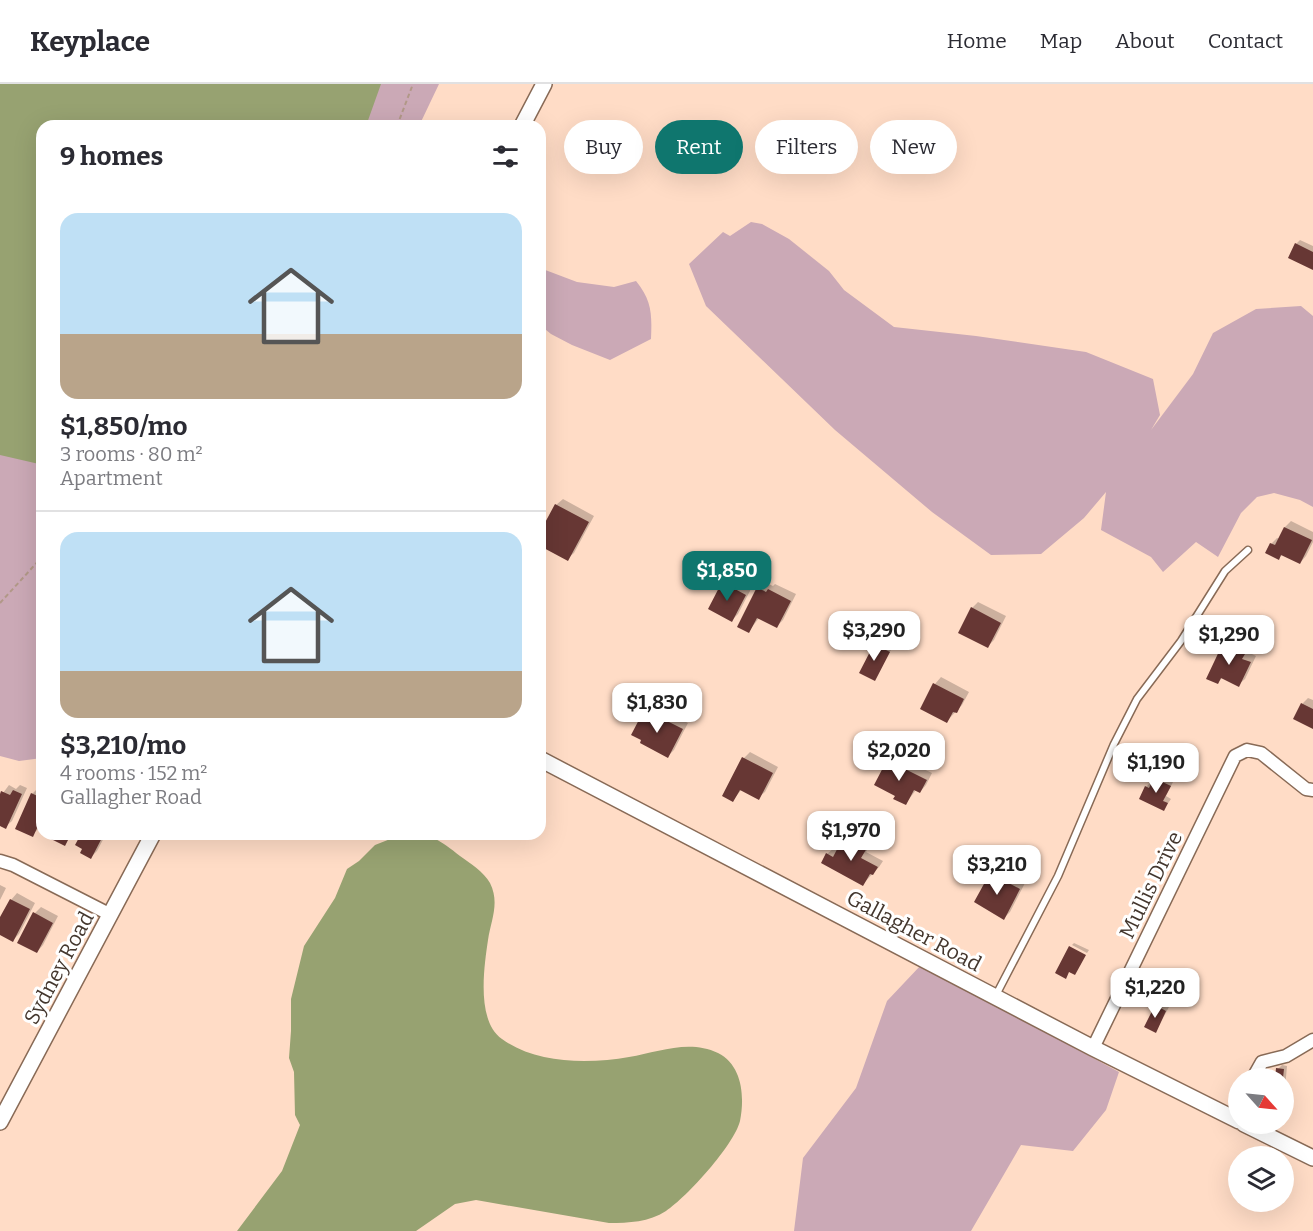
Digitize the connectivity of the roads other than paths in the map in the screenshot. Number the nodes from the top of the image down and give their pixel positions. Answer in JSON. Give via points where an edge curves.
{"nodes":[{"id":1,"x":544,"y":84,"type":"edge"},
{"id":2,"x":525,"y":120,"type":"edge"},
{"id":3,"x":1248,"y":550,"type":"dead end"},
{"id":4,"x":546,"y":762,"type":"edge"},
{"id":5,"x":1313,"y":790,"type":"edge"},
{"id":6,"x":150,"y":840,"type":"edge"},
{"id":7,"x":0,"y":861,"type":"edge"},
{"id":8,"x":111,"y":915,"type":"junction"},
{"id":9,"x":995,"y":997,"type":"junction"},
{"id":10,"x":1313,"y":1040,"type":"edge"},
{"id":11,"x":1093,"y":1048,"type":"junction"},
{"id":12,"x":1259,"y":1068,"type":"edge"},
{"id":13,"x":1228,"y":1112,"type":"edge"},
{"id":14,"x":0,"y":1122,"type":"edge"},
{"id":15,"x":1270,"y":1134,"type":"edge"},
{"id":16,"x":1313,"y":1158,"type":"edge"}],
"edges":[{"from":1,"to":2,"type":"street"},
{"from":3,"to":9,"type":"lane","via":[[1225,571],[1181,641],[1137,699],[1058,876]]},
{"from":4,"to":9,"type":"street","name":"Gallagher Road"},
{"from":5,"to":11,"type":"street","name":"Mullis Drive","via":[[1306,789],[1261,753],[1247,750],[1235,756]]},
{"from":6,"to":8,"type":"street","name":"Sydney Road"},
{"from":7,"to":8,"type":"street"},
{"from":8,"to":14,"type":"street","name":"Sydney Road"},
{"from":9,"to":11,"type":"street","name":"Gallagher Road"},
{"from":10,"to":12,"type":"street","via":[[1286,1056],[1262,1062]]},
{"from":11,"to":13,"type":"street","name":"Gallagher Road"},
{"from":15,"to":16,"type":"street","name":"Gallagher Road"}]}
